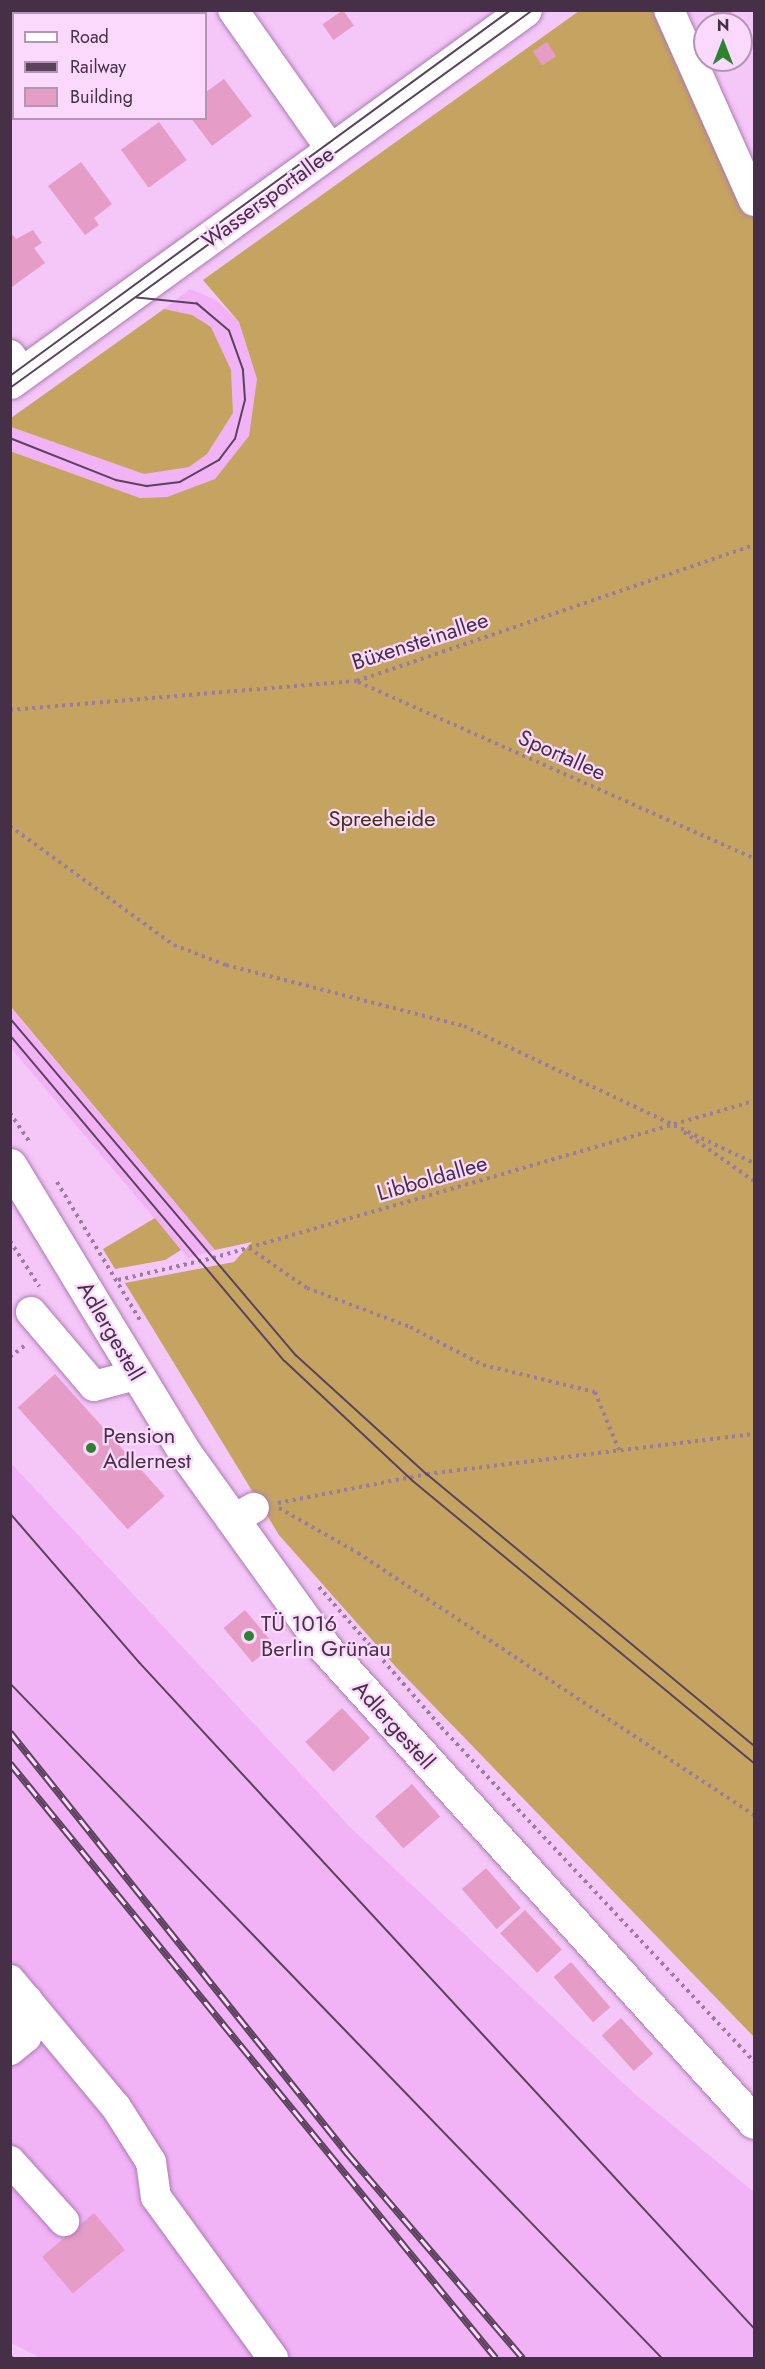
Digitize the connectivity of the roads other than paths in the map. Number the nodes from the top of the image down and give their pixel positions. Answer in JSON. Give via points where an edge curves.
{"nodes":[{"id":1,"x":233,"y":10,"type":"edge"},
{"id":2,"x":525,"y":10,"type":"edge"},
{"id":3,"x":669,"y":10,"type":"edge"},
{"id":4,"x":332,"y":151,"type":"junction"},
{"id":5,"x":754,"y":201,"type":"edge"},
{"id":6,"x":15,"y":370,"type":"edge"},
{"id":7,"x":10,"y":1165,"type":"edge"},
{"id":8,"x":39,"y":1305,"type":"road end"},
{"id":9,"x":136,"y":1375,"type":"junction"},
{"id":10,"x":19,"y":1990,"type":"edge"},
{"id":11,"x":10,"y":2050,"type":"edge"},
{"id":12,"x":754,"y":2122,"type":"edge"},
{"id":13,"x":10,"y":2160,"type":"edge"},
{"id":14,"x":64,"y":2221,"type":"dead end"},
{"id":15,"x":273,"y":2358,"type":"edge"}],
"edges":[{"from":1,"to":4,"type":"street"},
{"from":2,"to":4,"type":"main road","name":"Wassersportallee"},
{"from":3,"to":5,"type":"street"},
{"from":4,"to":6,"type":"main road","name":"Wassersportallee"},
{"from":7,"to":9,"type":"main road","name":"Adlergestell"},
{"from":8,"to":9,"type":"street","via":[[94,1386]]},
{"from":9,"to":12,"type":"main road","name":"Adlergestell","via":[[243,1514],[324,1648]]},
{"from":10,"to":11,"type":"street","via":[[26,2037]]},
{"from":10,"to":15,"type":"street","via":[[116,2107],[151,2162],[156,2197]]},
{"from":13,"to":14,"type":"street"}]}
